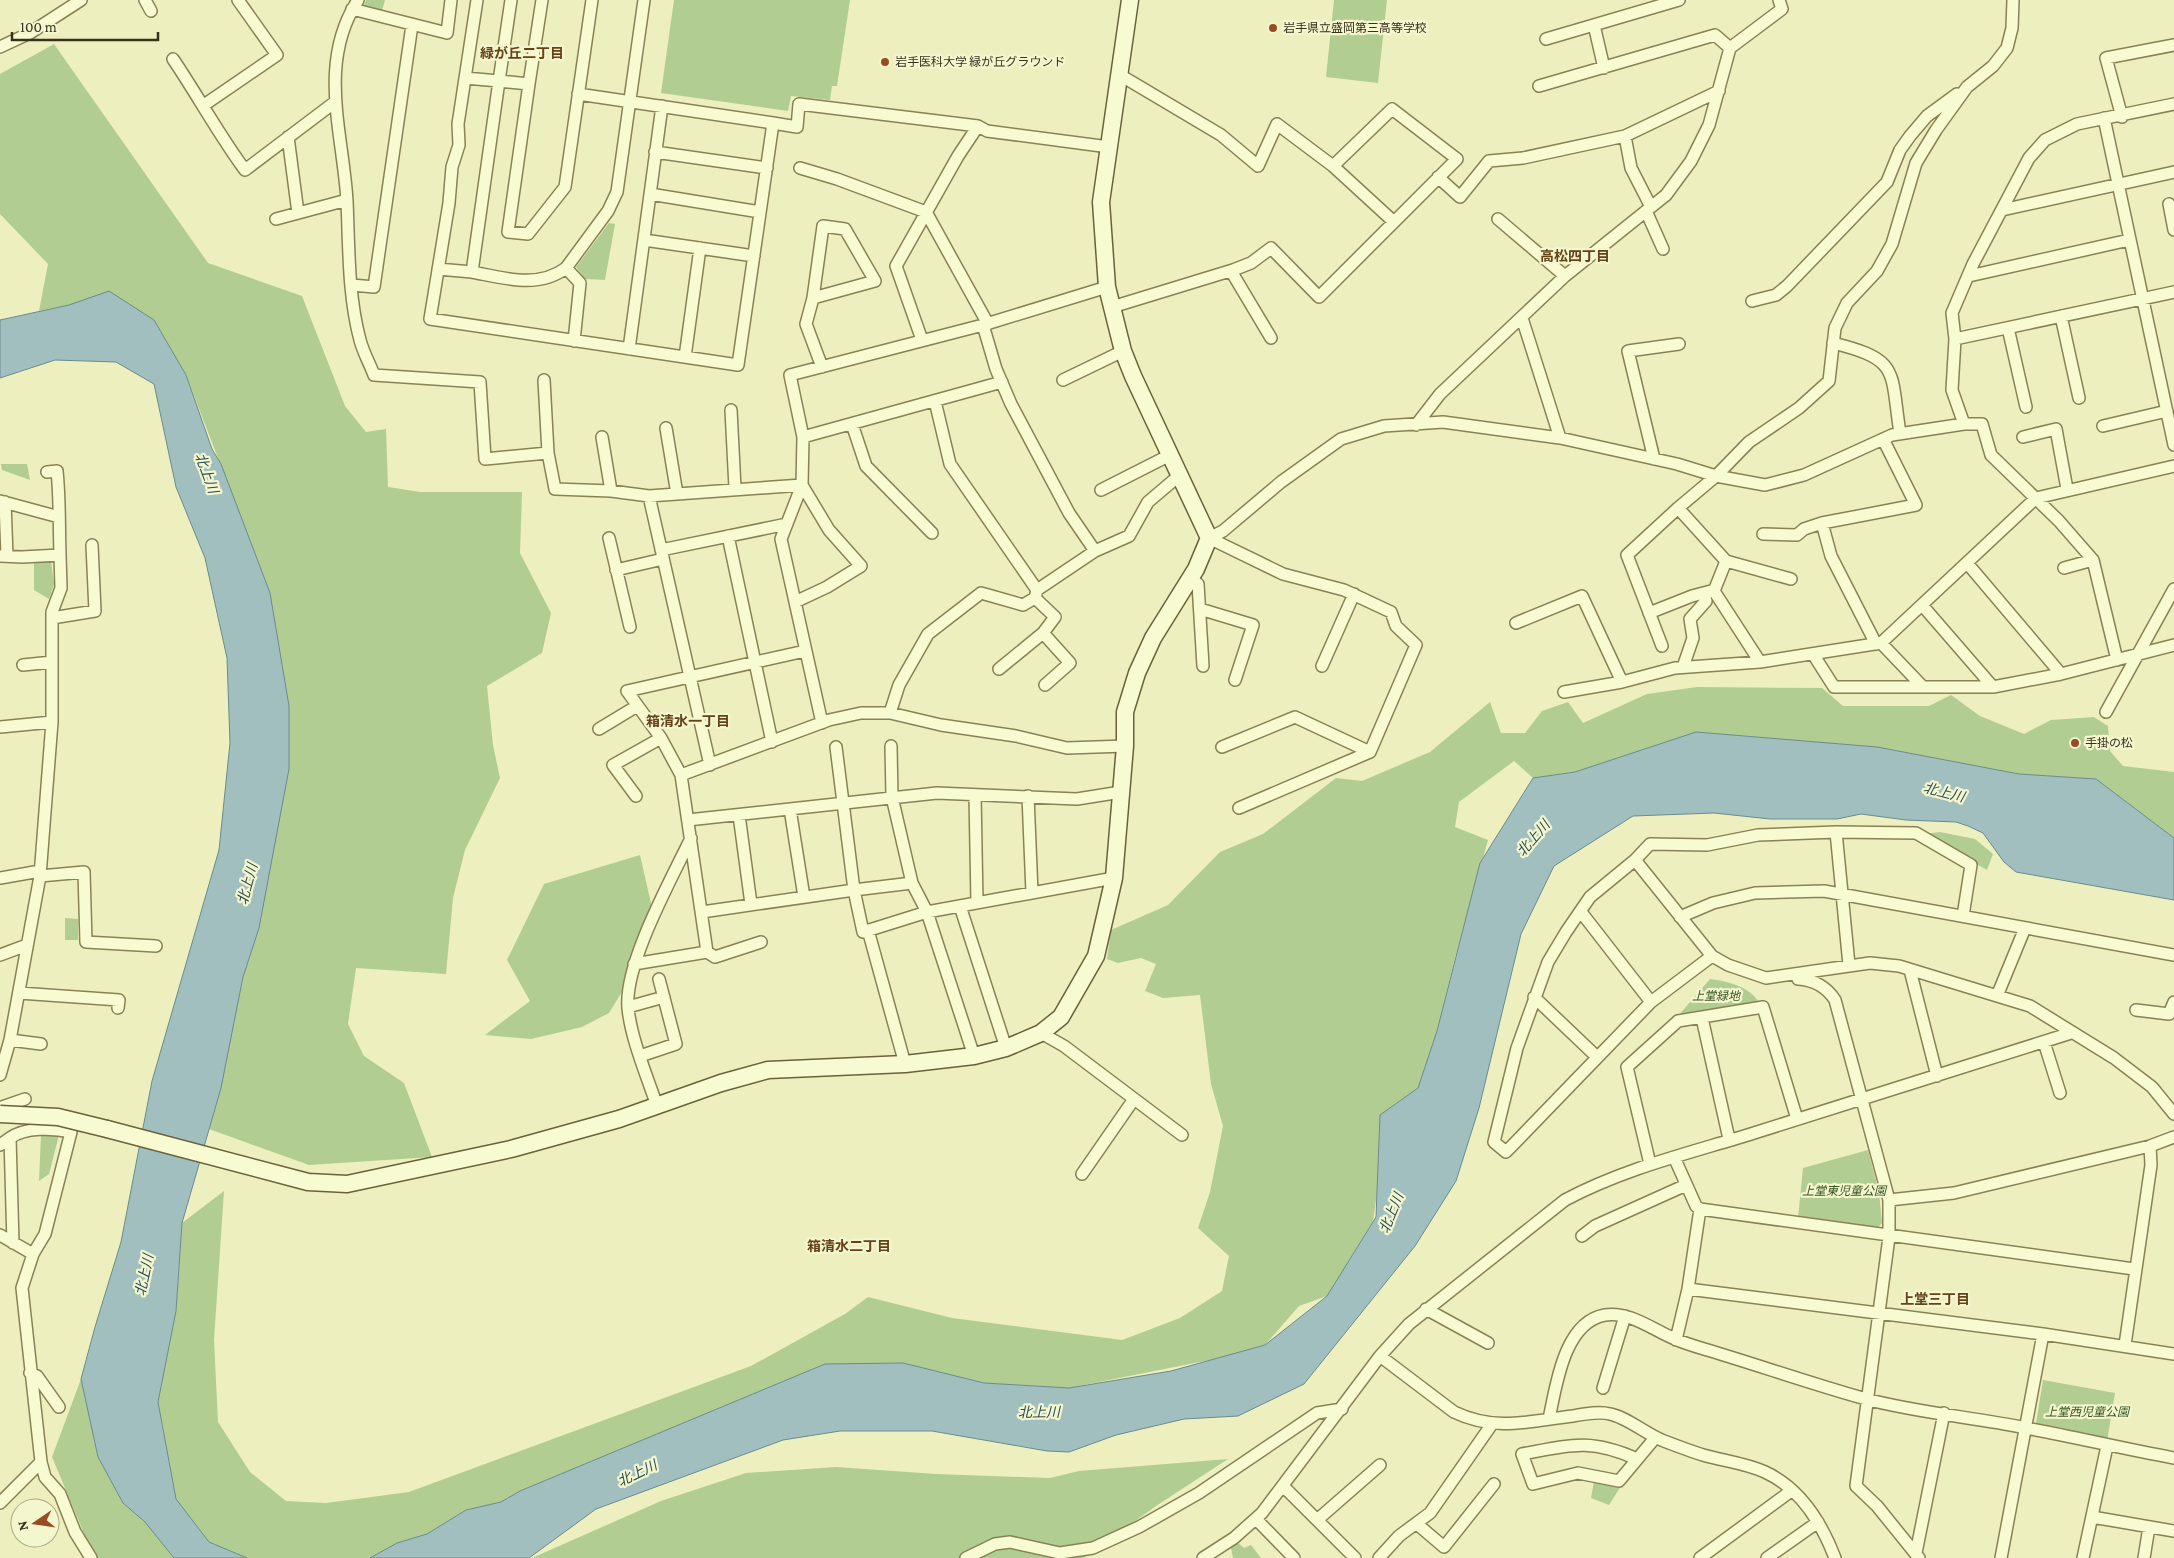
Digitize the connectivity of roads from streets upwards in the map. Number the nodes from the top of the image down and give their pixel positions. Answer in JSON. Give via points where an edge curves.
{"nodes":[{"id":1,"x":81,"y":0,"type":"edge"},
{"id":2,"x":144,"y":0,"type":"edge"},
{"id":3,"x":238,"y":0,"type":"edge"},
{"id":4,"x":451,"y":0,"type":"edge"},
{"id":5,"x":478,"y":0,"type":"edge"},
{"id":6,"x":510,"y":0,"type":"edge"},
{"id":7,"x":542,"y":0,"type":"edge"},
{"id":8,"x":592,"y":0,"type":"edge"},
{"id":9,"x":644,"y":0,"type":"edge"},
{"id":10,"x":1130,"y":0,"type":"edge"},
{"id":11,"x":1678,"y":0,"type":"edge"},
{"id":12,"x":1779,"y":0,"type":"edge"},
{"id":13,"x":2013,"y":0,"type":"edge"},
{"id":14,"x":355,"y":4,"type":"edge"},
{"id":15,"x":151,"y":11,"type":"dead end"},
{"id":16,"x":412,"y":25,"type":"junction"},
{"id":17,"x":1594,"y":25,"type":"junction"},
{"id":18,"x":1546,"y":39,"type":"dead end"},
{"id":19,"x":2174,"y":46,"type":"edge"},
{"id":20,"x":0,"y":47,"type":"edge"},
{"id":21,"x":1730,"y":48,"type":"junction"},
{"id":22,"x":173,"y":59,"type":"dead end"},
{"id":23,"x":1604,"y":68,"type":"junction"},
{"id":24,"x":1120,"y":75,"type":"junction"},
{"id":25,"x":465,"y":78,"type":"junction"},
{"id":26,"x":499,"y":81,"type":"junction"},
{"id":27,"x":529,"y":84,"type":"junction"},
{"id":28,"x":1539,"y":86,"type":"dead end"},
{"id":29,"x":1967,"y":86,"type":"junction"},
{"id":30,"x":1719,"y":91,"type":"junction"},
{"id":31,"x":578,"y":94,"type":"junction"},
{"id":32,"x":335,"y":102,"type":"junction"},
{"id":33,"x":631,"y":102,"type":"junction"},
{"id":34,"x":2174,"y":104,"type":"edge"},
{"id":35,"x":204,"y":105,"type":"junction"},
{"id":36,"x":662,"y":106,"type":"junction"},
{"id":37,"x":2122,"y":117,"type":"junction"},
{"id":38,"x":2104,"y":118,"type":"junction"},
{"id":39,"x":773,"y":123,"type":"junction"},
{"id":40,"x":978,"y":126,"type":"junction"},
{"id":41,"x":1625,"y":136,"type":"junction"},
{"id":42,"x":288,"y":137,"type":"junction"},
{"id":43,"x":1109,"y":147,"type":"junction"},
{"id":44,"x":656,"y":152,"type":"junction"},
{"id":45,"x":1333,"y":166,"type":"junction"},
{"id":46,"x":767,"y":168,"type":"junction"},
{"id":47,"x":800,"y":168,"type":"dead end"},
{"id":48,"x":2174,"y":172,"type":"edge"},
{"id":49,"x":1438,"y":177,"type":"junction"},
{"id":50,"x":2117,"y":184,"type":"junction"},
{"id":51,"x":650,"y":194,"type":"junction"},
{"id":52,"x":346,"y":200,"type":"junction"},
{"id":53,"x":2168,"y":204,"type":"dead end"},
{"id":54,"x":1649,"y":209,"type":"junction"},
{"id":55,"x":2002,"y":210,"type":"junction"},
{"id":56,"x":760,"y":212,"type":"junction"},
{"id":57,"x":926,"y":212,"type":"junction"},
{"id":58,"x":298,"y":213,"type":"junction"},
{"id":59,"x":276,"y":219,"type":"dead end"},
{"id":60,"x":1498,"y":219,"type":"dead end"},
{"id":61,"x":1394,"y":222,"type":"junction"},
{"id":62,"x":2174,"y":230,"type":"edge"},
{"id":63,"x":644,"y":240,"type":"junction"},
{"id":64,"x":2129,"y":240,"type":"junction"},
{"id":65,"x":700,"y":248,"type":"junction"},
{"id":66,"x":1663,"y":249,"type":"dead end"},
{"id":67,"x":754,"y":256,"type":"junction"},
{"id":68,"x":566,"y":268,"type":"junction"},
{"id":69,"x":438,"y":269,"type":"junction"},
{"id":70,"x":1231,"y":271,"type":"junction"},
{"id":71,"x":472,"y":272,"type":"junction"},
{"id":72,"x":1565,"y":276,"type":"junction"},
{"id":73,"x":1969,"y":276,"type":"junction"},
{"id":74,"x":352,"y":285,"type":"junction"},
{"id":75,"x":1107,"y":287,"type":"junction"},
{"id":76,"x":2173,"y":295,"type":"edge"},
{"id":77,"x":813,"y":298,"type":"junction"},
{"id":78,"x":2142,"y":298,"type":"junction"},
{"id":79,"x":1752,"y":301,"type":"dead end"},
{"id":80,"x":1112,"y":307,"type":"junction"},
{"id":81,"x":2061,"y":316,"type":"junction"},
{"id":82,"x":1522,"y":318,"type":"junction"},
{"id":83,"x":985,"y":324,"type":"junction"},
{"id":84,"x":2008,"y":328,"type":"junction"},
{"id":85,"x":1271,"y":338,"type":"dead end"},
{"id":86,"x":1955,"y":339,"type":"junction"},
{"id":87,"x":574,"y":340,"type":"junction"},
{"id":88,"x":922,"y":340,"type":"junction"},
{"id":89,"x":1833,"y":343,"type":"junction"},
{"id":90,"x":1679,"y":344,"type":"dead end"},
{"id":91,"x":629,"y":349,"type":"junction"},
{"id":92,"x":1124,"y":350,"type":"junction"},
{"id":93,"x":685,"y":357,"type":"junction"},
{"id":94,"x":822,"y":367,"type":"junction"},
{"id":95,"x":544,"y":380,"type":"dead end"},
{"id":96,"x":1063,"y":380,"type":"dead end"},
{"id":97,"x":1002,"y":382,"type":"junction"},
{"id":98,"x":2079,"y":398,"type":"dead end"},
{"id":99,"x":935,"y":401,"type":"junction"},
{"id":100,"x":2026,"y":407,"type":"dead end"},
{"id":101,"x":731,"y":410,"type":"dead end"},
{"id":102,"x":2167,"y":411,"type":"junction"},
{"id":103,"x":852,"y":424,"type":"junction"},
{"id":104,"x":1964,"y":424,"type":"junction"},
{"id":105,"x":1416,"y":425,"type":"junction"},
{"id":106,"x":2102,"y":426,"type":"dead end"},
{"id":107,"x":666,"y":428,"type":"dead end"},
{"id":108,"x":1900,"y":433,"type":"junction"},
{"id":109,"x":602,"y":437,"type":"dead end"},
{"id":110,"x":803,"y":437,"type":"junction"},
{"id":111,"x":2023,"y":437,"type":"dead end"},
{"id":112,"x":1560,"y":438,"type":"junction"},
{"id":113,"x":1884,"y":439,"type":"junction"},
{"id":114,"x":2174,"y":445,"type":"edge"},
{"id":115,"x":548,"y":453,"type":"junction"},
{"id":116,"x":1170,"y":455,"type":"junction"},
{"id":117,"x":1654,"y":459,"type":"junction"},
{"id":118,"x":2174,"y":466,"type":"edge"},
{"id":119,"x":47,"y":472,"type":"dead end"},
{"id":120,"x":1181,"y":474,"type":"junction"},
{"id":121,"x":1716,"y":476,"type":"junction"},
{"id":122,"x":802,"y":484,"type":"junction"},
{"id":123,"x":735,"y":488,"type":"junction"},
{"id":124,"x":2067,"y":489,"type":"junction"},
{"id":125,"x":1101,"y":490,"type":"dead end"},
{"id":126,"x":611,"y":491,"type":"junction"},
{"id":127,"x":676,"y":494,"type":"junction"},
{"id":128,"x":649,"y":496,"type":"junction"},
{"id":129,"x":2036,"y":498,"type":"junction"},
{"id":130,"x":2,"y":502,"type":"edge"},
{"id":131,"x":1678,"y":508,"type":"junction"},
{"id":132,"x":58,"y":517,"type":"junction"},
{"id":133,"x":1822,"y":523,"type":"junction"},
{"id":134,"x":787,"y":524,"type":"junction"},
{"id":135,"x":932,"y":533,"type":"dead end"},
{"id":136,"x":1763,"y":534,"type":"dead end"},
{"id":137,"x":728,"y":536,"type":"junction"},
{"id":138,"x":609,"y":538,"type":"dead end"},
{"id":139,"x":1209,"y":538,"type":"junction"},
{"id":140,"x":92,"y":546,"type":"dead end"},
{"id":141,"x":1095,"y":551,"type":"junction"},
{"id":142,"x":60,"y":554,"type":"junction"},
{"id":143,"x":662,"y":554,"type":"junction"},
{"id":144,"x":3,"y":556,"type":"edge"},
{"id":145,"x":2093,"y":560,"type":"junction"},
{"id":146,"x":1726,"y":561,"type":"junction"},
{"id":147,"x":1967,"y":563,"type":"junction"},
{"id":148,"x":2064,"y":568,"type":"dead end"},
{"id":149,"x":616,"y":570,"type":"junction"},
{"id":150,"x":1190,"y":578,"type":"junction"},
{"id":151,"x":1791,"y":579,"type":"dead end"},
{"id":152,"x":2174,"y":589,"type":"edge"},
{"id":153,"x":1709,"y":592,"type":"junction"},
{"id":154,"x":1036,"y":594,"type":"junction"},
{"id":155,"x":1354,"y":594,"type":"junction"},
{"id":156,"x":795,"y":602,"type":"junction"},
{"id":157,"x":1922,"y":605,"type":"junction"},
{"id":158,"x":1200,"y":609,"type":"junction"},
{"id":159,"x":1649,"y":613,"type":"junction"},
{"id":160,"x":52,"y":618,"type":"junction"},
{"id":161,"x":1516,"y":623,"type":"dead end"},
{"id":162,"x":630,"y":627,"type":"dead end"},
{"id":163,"x":1044,"y":634,"type":"junction"},
{"id":164,"x":1878,"y":644,"type":"junction"},
{"id":165,"x":2174,"y":645,"type":"edge"},
{"id":166,"x":1662,"y":646,"type":"dead end"},
{"id":167,"x":806,"y":651,"type":"junction"},
{"id":168,"x":1814,"y":654,"type":"junction"},
{"id":169,"x":2136,"y":654,"type":"junction"},
{"id":170,"x":2117,"y":660,"type":"junction"},
{"id":171,"x":52,"y":662,"type":"junction"},
{"id":172,"x":754,"y":662,"type":"junction"},
{"id":173,"x":1760,"y":662,"type":"junction"},
{"id":174,"x":23,"y":666,"type":"dead end"},
{"id":175,"x":1203,"y":666,"type":"dead end"},
{"id":176,"x":1322,"y":666,"type":"dead end"},
{"id":177,"x":1682,"y":667,"type":"junction"},
{"id":178,"x":999,"y":669,"type":"dead end"},
{"id":179,"x":2061,"y":674,"type":"junction"},
{"id":180,"x":690,"y":676,"type":"junction"},
{"id":181,"x":1235,"y":680,"type":"dead end"},
{"id":182,"x":1622,"y":682,"type":"junction"},
{"id":183,"x":1045,"y":685,"type":"dead end"},
{"id":184,"x":1923,"y":687,"type":"junction"},
{"id":185,"x":1993,"y":687,"type":"junction"},
{"id":186,"x":1564,"y":692,"type":"dead end"},
{"id":187,"x":637,"y":706,"type":"junction"},
{"id":188,"x":2106,"y":712,"type":"dead end"},
{"id":189,"x":890,"y":713,"type":"junction"},
{"id":190,"x":52,"y":722,"type":"junction"},
{"id":191,"x":822,"y":723,"type":"junction"},
{"id":192,"x":0,"y":727,"type":"edge"},
{"id":193,"x":599,"y":729,"type":"dead end"},
{"id":194,"x":661,"y":738,"type":"junction"},
{"id":195,"x":772,"y":742,"type":"junction"},
{"id":196,"x":891,"y":746,"type":"dead end"},
{"id":197,"x":1125,"y":746,"type":"junction"},
{"id":198,"x":836,"y":747,"type":"dead end"},
{"id":199,"x":1222,"y":747,"type":"dead end"},
{"id":200,"x":1370,"y":752,"type":"junction"},
{"id":201,"x":710,"y":765,"type":"junction"},
{"id":202,"x":681,"y":775,"type":"junction"},
{"id":203,"x":1121,"y":792,"type":"junction"},
{"id":204,"x":636,"y":796,"type":"dead end"},
{"id":205,"x":975,"y":796,"type":"junction"},
{"id":206,"x":1028,"y":796,"type":"junction"},
{"id":207,"x":892,"y":797,"type":"junction"},
{"id":208,"x":844,"y":802,"type":"junction"},
{"id":209,"x":790,"y":808,"type":"junction"},
{"id":210,"x":1239,"y":808,"type":"dead end"},
{"id":211,"x":739,"y":814,"type":"junction"},
{"id":212,"x":688,"y":820,"type":"junction"},
{"id":213,"x":1836,"y":832,"type":"junction"},
{"id":214,"x":691,"y":838,"type":"junction"},
{"id":215,"x":1634,"y":860,"type":"junction"},
{"id":216,"x":40,"y":873,"type":"junction"},
{"id":217,"x":0,"y":878,"type":"edge"},
{"id":218,"x":1114,"y":878,"type":"junction"},
{"id":219,"x":912,"y":883,"type":"junction"},
{"id":220,"x":854,"y":890,"type":"junction"},
{"id":221,"x":1032,"y":893,"type":"junction"},
{"id":222,"x":1843,"y":895,"type":"junction"},
{"id":223,"x":804,"y":897,"type":"junction"},
{"id":224,"x":977,"y":903,"type":"junction"},
{"id":225,"x":752,"y":904,"type":"junction"},
{"id":226,"x":960,"y":906,"type":"junction"},
{"id":227,"x":702,"y":912,"type":"junction"},
{"id":228,"x":927,"y":912,"type":"junction"},
{"id":229,"x":1581,"y":912,"type":"junction"},
{"id":230,"x":1680,"y":916,"type":"junction"},
{"id":231,"x":1963,"y":916,"type":"junction"},
{"id":232,"x":2025,"y":928,"type":"junction"},
{"id":233,"x":868,"y":930,"type":"junction"},
{"id":234,"x":761,"y":942,"type":"dead end"},
{"id":235,"x":27,"y":945,"type":"junction"},
{"id":236,"x":156,"y":946,"type":"dead end"},
{"id":237,"x":707,"y":952,"type":"junction"},
{"id":238,"x":0,"y":954,"type":"edge"},
{"id":239,"x":1712,"y":956,"type":"junction"},
{"id":240,"x":2174,"y":956,"type":"edge"},
{"id":241,"x":634,"y":964,"type":"junction"},
{"id":242,"x":1849,"y":965,"type":"junction"},
{"id":243,"x":1910,"y":970,"type":"junction"},
{"id":244,"x":1781,"y":977,"type":"junction"},
{"id":245,"x":659,"y":979,"type":"dead end"},
{"id":246,"x":19,"y":993,"type":"junction"},
{"id":247,"x":1997,"y":996,"type":"junction"},
{"id":248,"x":664,"y":997,"type":"junction"},
{"id":249,"x":1534,"y":997,"type":"junction"},
{"id":250,"x":1651,"y":1002,"type":"junction"},
{"id":251,"x":2174,"y":1002,"type":"edge"},
{"id":252,"x":628,"y":1007,"type":"junction"},
{"id":253,"x":118,"y":1008,"type":"dead end"},
{"id":254,"x":2136,"y":1010,"type":"dead end"},
{"id":255,"x":1702,"y":1018,"type":"junction"},
{"id":256,"x":2071,"y":1033,"type":"junction"},
{"id":257,"x":1041,"y":1034,"type":"junction"},
{"id":258,"x":10,"y":1040,"type":"junction"},
{"id":259,"x":2044,"y":1042,"type":"junction"},
{"id":260,"x":41,"y":1044,"type":"dead end"},
{"id":261,"x":1006,"y":1048,"type":"junction"},
{"id":262,"x":640,"y":1056,"type":"junction"},
{"id":263,"x":974,"y":1056,"type":"junction"},
{"id":264,"x":1597,"y":1057,"type":"junction"},
{"id":265,"x":905,"y":1064,"type":"junction"},
{"id":266,"x":0,"y":1074,"type":"edge"},
{"id":267,"x":1937,"y":1076,"type":"junction"},
{"id":268,"x":2060,"y":1093,"type":"dead end"},
{"id":269,"x":25,"y":1099,"type":"dead end"},
{"id":270,"x":1134,"y":1099,"type":"junction"},
{"id":271,"x":1862,"y":1100,"type":"junction"},
{"id":272,"x":657,"y":1106,"type":"junction"},
{"id":273,"x":0,"y":1109,"type":"edge"},
{"id":274,"x":2174,"y":1114,"type":"edge"},
{"id":275,"x":1796,"y":1119,"type":"junction"},
{"id":276,"x":1182,"y":1134,"type":"dead end"},
{"id":277,"x":2174,"y":1137,"type":"edge"},
{"id":278,"x":10,"y":1138,"type":"junction"},
{"id":279,"x":1729,"y":1140,"type":"junction"},
{"id":280,"x":0,"y":1145,"type":"edge"},
{"id":281,"x":2150,"y":1146,"type":"junction"},
{"id":282,"x":1674,"y":1157,"type":"junction"},
{"id":283,"x":1650,"y":1164,"type":"junction"},
{"id":284,"x":1082,"y":1174,"type":"dead end"},
{"id":285,"x":1686,"y":1185,"type":"junction"},
{"id":286,"x":1888,"y":1200,"type":"junction"},
{"id":287,"x":1700,"y":1210,"type":"junction"},
{"id":288,"x":0,"y":1235,"type":"edge"},
{"id":289,"x":1582,"y":1236,"type":"dead end"},
{"id":290,"x":1889,"y":1237,"type":"junction"},
{"id":291,"x":13,"y":1242,"type":"junction"},
{"id":292,"x":32,"y":1254,"type":"junction"},
{"id":293,"x":2134,"y":1269,"type":"junction"},
{"id":294,"x":1688,"y":1289,"type":"junction"},
{"id":295,"x":1426,"y":1310,"type":"junction"},
{"id":296,"x":1880,"y":1313,"type":"junction"},
{"id":297,"x":1625,"y":1316,"type":"junction"},
{"id":298,"x":2043,"y":1334,"type":"junction"},
{"id":299,"x":1676,"y":1340,"type":"junction"},
{"id":300,"x":1488,"y":1343,"type":"dead end"},
{"id":301,"x":2125,"y":1345,"type":"junction"},
{"id":302,"x":2174,"y":1354,"type":"edge"},
{"id":303,"x":1380,"y":1356,"type":"junction"},
{"id":304,"x":30,"y":1373,"type":"junction"},
{"id":305,"x":1602,"y":1388,"type":"dead end"},
{"id":306,"x":1868,"y":1399,"type":"junction"},
{"id":307,"x":59,"y":1407,"type":"dead end"},
{"id":308,"x":1342,"y":1409,"type":"junction"},
{"id":309,"x":1944,"y":1413,"type":"junction"},
{"id":310,"x":1549,"y":1419,"type":"junction"},
{"id":311,"x":1492,"y":1424,"type":"junction"},
{"id":312,"x":2026,"y":1428,"type":"junction"},
{"id":313,"x":1655,"y":1438,"type":"junction"},
{"id":314,"x":2107,"y":1446,"type":"junction"},
{"id":315,"x":2174,"y":1458,"type":"edge"},
{"id":316,"x":1637,"y":1459,"type":"junction"},
{"id":317,"x":41,"y":1462,"type":"junction"},
{"id":318,"x":1380,"y":1465,"type":"dead end"},
{"id":319,"x":1494,"y":1484,"type":"dead end"},
{"id":320,"x":1284,"y":1486,"type":"junction"},
{"id":321,"x":1792,"y":1490,"type":"junction"},
{"id":322,"x":0,"y":1503,"type":"edge"},
{"id":323,"x":2092,"y":1517,"type":"junction"},
{"id":324,"x":1256,"y":1519,"type":"junction"},
{"id":325,"x":1317,"y":1520,"type":"junction"},
{"id":326,"x":1818,"y":1522,"type":"junction"},
{"id":327,"x":1417,"y":1524,"type":"junction"},
{"id":328,"x":2149,"y":1527,"type":"junction"},
{"id":329,"x":2174,"y":1531,"type":"edge"},
{"id":330,"x":1917,"y":1555,"type":"edge"},
{"id":331,"x":91,"y":1558,"type":"edge"},
{"id":332,"x":966,"y":1558,"type":"edge"},
{"id":333,"x":1203,"y":1558,"type":"edge"},
{"id":334,"x":1294,"y":1558,"type":"edge"},
{"id":335,"x":1355,"y":1558,"type":"edge"},
{"id":336,"x":1379,"y":1558,"type":"edge"},
{"id":337,"x":1700,"y":1558,"type":"edge"},
{"id":338,"x":1767,"y":1558,"type":"edge"},
{"id":339,"x":1835,"y":1558,"type":"edge"},
{"id":340,"x":2001,"y":1558,"type":"edge"},
{"id":341,"x":2083,"y":1558,"type":"edge"},
{"id":342,"x":2144,"y":1558,"type":"edge"}],
"edges":[{"from":1,"to":20,"type":"street","via":[[30,33]]},
{"from":2,"to":15,"type":"street"},
{"from":3,"to":35,"type":"street","via":[[277,55]]},
{"from":4,"to":16,"type":"street","via":[[447,33]]},
{"from":5,"to":25,"type":"street"},
{"from":6,"to":26,"type":"street"},
{"from":7,"to":27,"type":"street"},
{"from":8,"to":31,"type":"street"},
{"from":9,"to":33,"type":"street"},
{"from":10,"to":24,"type":"street"},
{"from":11,"to":17,"type":"street"},
{"from":12,"to":21,"type":"street","via":[[1782,9]]},
{"from":13,"to":29,"type":"street","via":[[2007,48],[1993,66]]},
{"from":14,"to":16,"type":"street"},
{"from":14,"to":32,"type":"street","via":[[335,63]]},
{"from":16,"to":74,"type":"street","via":[[374,287]]},
{"from":17,"to":18,"type":"street"},
{"from":17,"to":23,"type":"street"},
{"from":19,"to":37,"type":"street","via":[[2106,58]]},
{"from":21,"to":23,"type":"street","via":[[1715,35]]},
{"from":21,"to":30,"type":"street"},
{"from":22,"to":35,"type":"street"},
{"from":23,"to":28,"type":"street"},
{"from":24,"to":43,"type":"street"},
{"from":24,"to":45,"type":"street","via":[[1221,135],[1258,166],[1277,124]]},
{"from":25,"to":26,"type":"street"},
{"from":25,"to":69,"type":"street"},
{"from":26,"to":27,"type":"street"},
{"from":26,"to":71,"type":"street"},
{"from":27,"to":31,"type":"street","via":[[508,232],[528,234],[565,187]]},
{"from":29,"to":79,"type":"street","via":[[1922,123],[1900,150],[1887,182],[1787,286],[1776,295]]},
{"from":29,"to":89,"type":"street","via":[[1916,162],[1892,244],[1877,271],[1847,303],[1835,328]]},
{"from":30,"to":41,"type":"street"},
{"from":30,"to":54,"type":"street","via":[[1709,125],[1690,161],[1666,195]]},
{"from":31,"to":33,"type":"street"},
{"from":32,"to":42,"type":"street"},
{"from":32,"to":52,"type":"street"},
{"from":33,"to":36,"type":"street"},
{"from":33,"to":68,"type":"street","via":[[617,192],[608,211]]},
{"from":34,"to":37,"type":"street"},
{"from":35,"to":42,"type":"street","via":[[221,138],[245,170]]},
{"from":36,"to":39,"type":"street"},
{"from":36,"to":44,"type":"street"},
{"from":37,"to":38,"type":"street"},
{"from":38,"to":50,"type":"street"},
{"from":38,"to":55,"type":"street","via":[[2077,124],[2045,140],[2029,158]]},
{"from":39,"to":40,"type":"street","via":[[797,127],[799,104]]},
{"from":39,"to":46,"type":"street"},
{"from":40,"to":43,"type":"street"},
{"from":40,"to":57,"type":"street"},
{"from":41,"to":49,"type":"street","via":[[1523,158],[1489,161],[1460,197]]},
{"from":41,"to":54,"type":"street","via":[[1632,168]]},
{"from":42,"to":58,"type":"street"},
{"from":43,"to":75,"type":"street","via":[[1102,202]]},
{"from":44,"to":46,"type":"street"},
{"from":44,"to":51,"type":"street"},
{"from":45,"to":49,"type":"street","via":[[1392,109],[1456,158]]},
{"from":45,"to":61,"type":"street"},
{"from":46,"to":56,"type":"street"},
{"from":47,"to":57,"type":"street"},
{"from":48,"to":50,"type":"street"},
{"from":49,"to":61,"type":"street"},
{"from":50,"to":55,"type":"street"},
{"from":50,"to":64,"type":"street"},
{"from":51,"to":56,"type":"street"},
{"from":51,"to":63,"type":"street"},
{"from":52,"to":58,"type":"street"},
{"from":52,"to":74,"type":"street"},
{"from":53,"to":62,"type":"street"},
{"from":54,"to":66,"type":"street"},
{"from":54,"to":72,"type":"street"},
{"from":55,"to":73,"type":"street"},
{"from":56,"to":67,"type":"street"},
{"from":57,"to":83,"type":"street"},
{"from":57,"to":88,"type":"street","via":[[896,266]]},
{"from":58,"to":59,"type":"street"},
{"from":60,"to":72,"type":"street"},
{"from":61,"to":70,"type":"street","via":[[1318,297],[1271,248],[1251,263]]},
{"from":63,"to":65,"type":"street"},
{"from":63,"to":91,"type":"street"},
{"from":64,"to":73,"type":"street"},
{"from":64,"to":78,"type":"street"},
{"from":65,"to":67,"type":"street"},
{"from":65,"to":93,"type":"street"},
{"from":67,"to":93,"type":"street","via":[[738,365]]},
{"from":68,"to":71,"type":"street","via":[[557,274],[529,281]]},
{"from":68,"to":87,"type":"street","via":[[580,283]]},
{"from":69,"to":71,"type":"street"},
{"from":69,"to":87,"type":"street","via":[[430,319]]},
{"from":70,"to":80,"type":"street"},
{"from":70,"to":85,"type":"street"},
{"from":72,"to":82,"type":"street"},
{"from":73,"to":86,"type":"street","via":[[1952,313]]},
{"from":74,"to":115,"type":"street","via":[[360,342],[374,375],[480,382],[485,459]]},
{"from":75,"to":80,"type":"street"},
{"from":75,"to":83,"type":"street"},
{"from":76,"to":78,"type":"street"},
{"from":77,"to":77,"type":"street","via":[[822,226],[845,229],[876,281]]},
{"from":77,"to":94,"type":"street","via":[[806,324]]},
{"from":78,"to":81,"type":"street"},
{"from":78,"to":102,"type":"street"},
{"from":80,"to":92,"type":"street"},
{"from":81,"to":84,"type":"street"},
{"from":81,"to":98,"type":"street"},
{"from":82,"to":105,"type":"street","via":[[1440,394]]},
{"from":82,"to":112,"type":"street"},
{"from":83,"to":88,"type":"street"},
{"from":83,"to":97,"type":"street"},
{"from":84,"to":86,"type":"street"},
{"from":84,"to":100,"type":"street"},
{"from":86,"to":104,"type":"street","via":[[1952,390]]},
{"from":87,"to":91,"type":"street"},
{"from":88,"to":94,"type":"street"},
{"from":89,"to":108,"type":"street","via":[[1862,350],[1878,358],[1890,370]]},
{"from":89,"to":121,"type":"street","via":[[1829,381],[1799,408],[1749,442]]},
{"from":90,"to":117,"type":"street","via":[[1628,352]]},
{"from":91,"to":93,"type":"street"},
{"from":92,"to":96,"type":"street"},
{"from":92,"to":116,"type":"street"},
{"from":94,"to":110,"type":"street","via":[[790,375]]},
{"from":95,"to":115,"type":"street"},
{"from":97,"to":99,"type":"street"},
{"from":97,"to":141,"type":"street","via":[[1069,513]]},
{"from":99,"to":103,"type":"street"},
{"from":99,"to":154,"type":"street","via":[[950,464]]},
{"from":101,"to":123,"type":"street"},
{"from":102,"to":106,"type":"street"},
{"from":102,"to":114,"type":"street"},
{"from":103,"to":110,"type":"street"},
{"from":103,"to":135,"type":"street","via":[[866,466]]},
{"from":104,"to":108,"type":"street"},
{"from":104,"to":129,"type":"street","via":[[1982,424],[1991,455]]},
{"from":105,"to":112,"type":"street","via":[[1443,422]]},
{"from":105,"to":139,"type":"street","via":[[1384,426],[1341,439],[1281,482],[1224,532]]},
{"from":107,"to":127,"type":"street"},
{"from":108,"to":113,"type":"street"},
{"from":109,"to":126,"type":"street"},
{"from":110,"to":122,"type":"street"},
{"from":111,"to":124,"type":"street","via":[[2056,429]]},
{"from":112,"to":117,"type":"street"},
{"from":113,"to":121,"type":"street","via":[[1804,475],[1764,485]]},
{"from":113,"to":133,"type":"street","via":[[1916,505]]},
{"from":115,"to":126,"type":"street","via":[[555,489]]},
{"from":116,"to":120,"type":"street"},
{"from":116,"to":125,"type":"street"},
{"from":117,"to":121,"type":"street"},
{"from":118,"to":124,"type":"street"},
{"from":119,"to":132,"type":"street","via":[[58,472]]},
{"from":120,"to":139,"type":"street"},
{"from":120,"to":141,"type":"street","via":[[1148,502],[1129,536]]},
{"from":121,"to":131,"type":"street"},
{"from":122,"to":123,"type":"street"},
{"from":122,"to":134,"type":"street"},
{"from":122,"to":156,"type":"street","via":[[829,530],[861,566]]},
{"from":123,"to":127,"type":"street"},
{"from":124,"to":129,"type":"street"},
{"from":126,"to":128,"type":"street"},
{"from":127,"to":128,"type":"street"},
{"from":128,"to":143,"type":"street"},
{"from":129,"to":145,"type":"street"},
{"from":129,"to":147,"type":"street"},
{"from":130,"to":132,"type":"street"},
{"from":130,"to":144,"type":"street"},
{"from":131,"to":146,"type":"street"},
{"from":131,"to":159,"type":"street","via":[[1627,555]]},
{"from":132,"to":142,"type":"street"},
{"from":133,"to":136,"type":"street","via":[[1797,534]]},
{"from":133,"to":164,"type":"street","via":[[1831,556]]},
{"from":134,"to":137,"type":"street"},
{"from":134,"to":156,"type":"street","via":[[781,539]]},
{"from":137,"to":143,"type":"street"},
{"from":137,"to":172,"type":"street"},
{"from":138,"to":149,"type":"street"},
{"from":139,"to":150,"type":"street"},
{"from":139,"to":155,"type":"street","via":[[1283,574]]},
{"from":140,"to":160,"type":"street","via":[[95,611]]},
{"from":141,"to":154,"type":"street"},
{"from":142,"to":144,"type":"street"},
{"from":142,"to":160,"type":"street","via":[[61,588]]},
{"from":143,"to":149,"type":"street"},
{"from":143,"to":180,"type":"street"},
{"from":145,"to":148,"type":"street"},
{"from":145,"to":170,"type":"street"},
{"from":146,"to":151,"type":"street"},
{"from":146,"to":153,"type":"street"},
{"from":147,"to":157,"type":"street"},
{"from":147,"to":179,"type":"street"},
{"from":149,"to":162,"type":"street"},
{"from":150,"to":158,"type":"street","via":[[1198,584]]},
{"from":150,"to":197,"type":"street","via":[[1137,673],[1125,712]]},
{"from":152,"to":169,"type":"street"},
{"from":153,"to":159,"type":"street"},
{"from":153,"to":173,"type":"street"},
{"from":153,"to":177,"type":"street","via":[[1706,601],[1690,619],[1693,638]]},
{"from":154,"to":163,"type":"street","via":[[1055,617]]},
{"from":154,"to":189,"type":"street","via":[[1024,605],[981,593],[928,634],[899,685]]},
{"from":155,"to":176,"type":"street"},
{"from":155,"to":200,"type":"street","via":[[1392,612],[1396,626],[1416,646]]},
{"from":156,"to":167,"type":"street"},
{"from":157,"to":164,"type":"street"},
{"from":157,"to":185,"type":"street"},
{"from":158,"to":175,"type":"street"},
{"from":158,"to":181,"type":"street","via":[[1253,625]]},
{"from":159,"to":166,"type":"street"},
{"from":160,"to":171,"type":"street"},
{"from":161,"to":182,"type":"street","via":[[1582,596]]},
{"from":163,"to":178,"type":"street"},
{"from":163,"to":183,"type":"street","via":[[1070,664]]},
{"from":164,"to":168,"type":"street"},
{"from":164,"to":184,"type":"street"},
{"from":165,"to":169,"type":"street"},
{"from":167,"to":172,"type":"street"},
{"from":167,"to":191,"type":"street"},
{"from":168,"to":173,"type":"street"},
{"from":168,"to":184,"type":"street","via":[[1834,687]]},
{"from":169,"to":170,"type":"street"},
{"from":169,"to":188,"type":"street"},
{"from":170,"to":179,"type":"street"},
{"from":171,"to":174,"type":"street"},
{"from":171,"to":190,"type":"street"},
{"from":172,"to":180,"type":"street"},
{"from":172,"to":195,"type":"street"},
{"from":173,"to":177,"type":"street"},
{"from":177,"to":182,"type":"street"},
{"from":179,"to":185,"type":"street"},
{"from":180,"to":187,"type":"street","via":[[628,691]]},
{"from":180,"to":201,"type":"street"},
{"from":182,"to":186,"type":"street"},
{"from":184,"to":185,"type":"street"},
{"from":187,"to":193,"type":"street"},
{"from":187,"to":194,"type":"street"},
{"from":189,"to":191,"type":"street","via":[[860,713]]},
{"from":189,"to":197,"type":"street","via":[[1068,748]]},
{"from":190,"to":192,"type":"street"},
{"from":190,"to":216,"type":"street"},
{"from":191,"to":195,"type":"street"},
{"from":194,"to":202,"type":"street"},
{"from":194,"to":204,"type":"street","via":[[613,765]]},
{"from":195,"to":201,"type":"street"},
{"from":196,"to":207,"type":"street"},
{"from":197,"to":203,"type":"street"},
{"from":198,"to":208,"type":"street"},
{"from":199,"to":200,"type":"street","via":[[1295,717]]},
{"from":200,"to":210,"type":"street"},
{"from":201,"to":202,"type":"street"},
{"from":202,"to":212,"type":"street"},
{"from":203,"to":206,"type":"street","via":[[1077,799]]},
{"from":203,"to":218,"type":"street"},
{"from":205,"to":206,"type":"street"},
{"from":205,"to":207,"type":"street","via":[[936,793]]},
{"from":205,"to":224,"type":"street"},
{"from":206,"to":221,"type":"street"},
{"from":207,"to":208,"type":"street"},
{"from":207,"to":219,"type":"street"},
{"from":208,"to":209,"type":"street"},
{"from":208,"to":220,"type":"street"},
{"from":209,"to":211,"type":"street"},
{"from":209,"to":223,"type":"street"},
{"from":211,"to":212,"type":"street"},
{"from":211,"to":225,"type":"street"},
{"from":212,"to":214,"type":"street"},
{"from":213,"to":215,"type":"street","via":[[1758,835],[1707,845],[1650,844]]},
{"from":213,"to":222,"type":"street"},
{"from":213,"to":231,"type":"street","via":[[1916,833],[1970,865]]},
{"from":214,"to":227,"type":"street"},
{"from":214,"to":241,"type":"street"},
{"from":215,"to":229,"type":"street","via":[[1590,897]]},
{"from":215,"to":230,"type":"street"},
{"from":216,"to":217,"type":"street"},
{"from":216,"to":235,"type":"street"},
{"from":216,"to":236,"type":"street","via":[[84,872],[86,942]]},
{"from":218,"to":221,"type":"street"},
{"from":218,"to":257,"type":"street","via":[[1096,956],[1060,1017]]},
{"from":219,"to":220,"type":"street"},
{"from":219,"to":228,"type":"street"},
{"from":220,"to":223,"type":"street"},
{"from":220,"to":233,"type":"street","via":[[863,932]]},
{"from":221,"to":224,"type":"street"},
{"from":222,"to":230,"type":"street","via":[[1803,890],[1755,893],[1713,903]]},
{"from":222,"to":231,"type":"street"},
{"from":222,"to":242,"type":"street"},
{"from":223,"to":225,"type":"street"},
{"from":224,"to":226,"type":"street"},
{"from":225,"to":227,"type":"street"},
{"from":226,"to":228,"type":"street"},
{"from":226,"to":261,"type":"street"},
{"from":227,"to":237,"type":"street"},
{"from":228,"to":233,"type":"street"},
{"from":228,"to":263,"type":"street"},
{"from":229,"to":249,"type":"street","via":[[1548,962]]},
{"from":229,"to":250,"type":"street"},
{"from":230,"to":239,"type":"street"},
{"from":231,"to":232,"type":"street"},
{"from":232,"to":240,"type":"street"},
{"from":232,"to":247,"type":"street"},
{"from":233,"to":265,"type":"street"},
{"from":234,"to":237,"type":"street","via":[[715,957]]},
{"from":235,"to":238,"type":"street"},
{"from":235,"to":246,"type":"street"},
{"from":237,"to":241,"type":"street"},
{"from":239,"to":244,"type":"street","via":[[1753,976]]},
{"from":239,"to":250,"type":"street"},
{"from":241,"to":252,"type":"street"},
{"from":242,"to":243,"type":"street","via":[[1870,963]]},
{"from":242,"to":244,"type":"street"},
{"from":243,"to":247,"type":"street"},
{"from":243,"to":267,"type":"street"},
{"from":244,"to":271,"type":"street","via":[[1810,980],[1829,991],[1835,1000]]},
{"from":245,"to":248,"type":"street"},
{"from":246,"to":253,"type":"street","via":[[119,1000]]},
{"from":246,"to":258,"type":"street"},
{"from":247,"to":256,"type":"street","via":[[2030,1006]]},
{"from":248,"to":252,"type":"street"},
{"from":248,"to":262,"type":"street","via":[[676,1044]]},
{"from":249,"to":264,"type":"street"},
{"from":249,"to":264,"type":"street","via":[[1516,1048],[1494,1142],[1506,1152]]},
{"from":250,"to":264,"type":"street"},
{"from":251,"to":254,"type":"street","via":[[2169,1014]]},
{"from":252,"to":262,"type":"street"},
{"from":255,"to":275,"type":"street","via":[[1763,1007]]},
{"from":255,"to":279,"type":"street"},
{"from":255,"to":283,"type":"street","via":[[1678,1021],[1627,1067]]},
{"from":256,"to":259,"type":"street"},
{"from":256,"to":274,"type":"street","via":[[2114,1058],[2152,1087]]},
{"from":257,"to":261,"type":"street"},
{"from":257,"to":270,"type":"street","via":[[1064,1046]]},
{"from":258,"to":260,"type":"street"},
{"from":258,"to":266,"type":"street"},
{"from":259,"to":267,"type":"street"},
{"from":259,"to":268,"type":"street"},
{"from":261,"to":263,"type":"street"},
{"from":262,"to":272,"type":"street"},
{"from":263,"to":265,"type":"street"},
{"from":265,"to":272,"type":"street","via":[[768,1070]]},
{"from":267,"to":271,"type":"street"},
{"from":269,"to":273,"type":"street"},
{"from":270,"to":276,"type":"street"},
{"from":270,"to":284,"type":"street"},
{"from":271,"to":275,"type":"street"},
{"from":271,"to":286,"type":"street"},
{"from":272,"to":273,"type":"street","bridge":true,"via":[[511,1149],[347,1184],[308,1182],[84,1122]]},
{"from":275,"to":279,"type":"street"},
{"from":277,"to":281,"type":"street"},
{"from":278,"to":280,"type":"street"},
{"from":278,"to":291,"type":"street"},
{"from":278,"to":292,"type":"street","via":[[19,1132],[71,1132],[45,1234]]},
{"from":279,"to":282,"type":"street"},
{"from":281,"to":286,"type":"street","via":[[1954,1193]]},
{"from":281,"to":293,"type":"street","via":[[2151,1165]]},
{"from":282,"to":283,"type":"street"},
{"from":282,"to":285,"type":"street"},
{"from":283,"to":295,"type":"street","via":[[1565,1200]]},
{"from":285,"to":287,"type":"street"},
{"from":285,"to":289,"type":"street","via":[[1595,1226]]},
{"from":286,"to":290,"type":"street"},
{"from":287,"to":290,"type":"street"},
{"from":287,"to":294,"type":"street"},
{"from":288,"to":291,"type":"street"},
{"from":290,"to":293,"type":"street"},
{"from":290,"to":296,"type":"street"},
{"from":291,"to":292,"type":"street"},
{"from":292,"to":304,"type":"street","via":[[22,1288]]},
{"from":293,"to":301,"type":"street"},
{"from":294,"to":296,"type":"street"},
{"from":294,"to":299,"type":"street"},
{"from":295,"to":300,"type":"street"},
{"from":295,"to":303,"type":"street"},
{"from":296,"to":298,"type":"street"},
{"from":296,"to":306,"type":"street"},
{"from":297,"to":299,"type":"street"},
{"from":297,"to":305,"type":"street"},
{"from":297,"to":310,"type":"street","via":[[1604,1315],[1578,1333],[1565,1353]]},
{"from":298,"to":301,"type":"street"},
{"from":298,"to":312,"type":"street"},
{"from":299,"to":306,"type":"street"},
{"from":301,"to":302,"type":"street"},
{"from":303,"to":308,"type":"street"},
{"from":303,"to":311,"type":"street","via":[[1454,1412]]},
{"from":304,"to":307,"type":"street","via":[[37,1376]]},
{"from":304,"to":317,"type":"street"},
{"from":306,"to":309,"type":"street"},
{"from":306,"to":330,"type":"street","via":[[1856,1486]]},
{"from":308,"to":320,"type":"street"},
{"from":308,"to":332,"type":"street","via":[[1317,1412],[1200,1493],[1093,1548],[1060,1553],[1010,1542],[995,1544]]},
{"from":309,"to":312,"type":"street"},
{"from":309,"to":330,"type":"street"},
{"from":310,"to":311,"type":"street","via":[[1515,1425]]},
{"from":310,"to":313,"type":"street","via":[[1611,1414]]},
{"from":311,"to":327,"type":"street","via":[[1430,1513]]},
{"from":312,"to":314,"type":"street"},
{"from":312,"to":340,"type":"street"},
{"from":313,"to":316,"type":"street"},
{"from":313,"to":321,"type":"street","via":[[1705,1456],[1728,1459],[1766,1472]]},
{"from":314,"to":315,"type":"street"},
{"from":314,"to":323,"type":"street"},
{"from":316,"to":316,"type":"street","via":[[1619,1481],[1578,1473],[1533,1484],[1522,1454],[1577,1444],[1612,1448]]},
{"from":317,"to":322,"type":"street"},
{"from":317,"to":331,"type":"street","via":[[45,1476],[60,1494],[75,1532]]},
{"from":318,"to":325,"type":"street"},
{"from":319,"to":327,"type":"street","via":[[1444,1547]]},
{"from":320,"to":324,"type":"street"},
{"from":320,"to":325,"type":"street"},
{"from":321,"to":326,"type":"street"},
{"from":321,"to":337,"type":"street"},
{"from":323,"to":328,"type":"street"},
{"from":323,"to":341,"type":"street"},
{"from":324,"to":333,"type":"street"},
{"from":324,"to":334,"type":"street"},
{"from":325,"to":335,"type":"street"},
{"from":326,"to":338,"type":"street"},
{"from":326,"to":339,"type":"street"},
{"from":327,"to":336,"type":"street","via":[[1398,1536]]},
{"from":328,"to":329,"type":"street"},
{"from":328,"to":342,"type":"street"}]}
